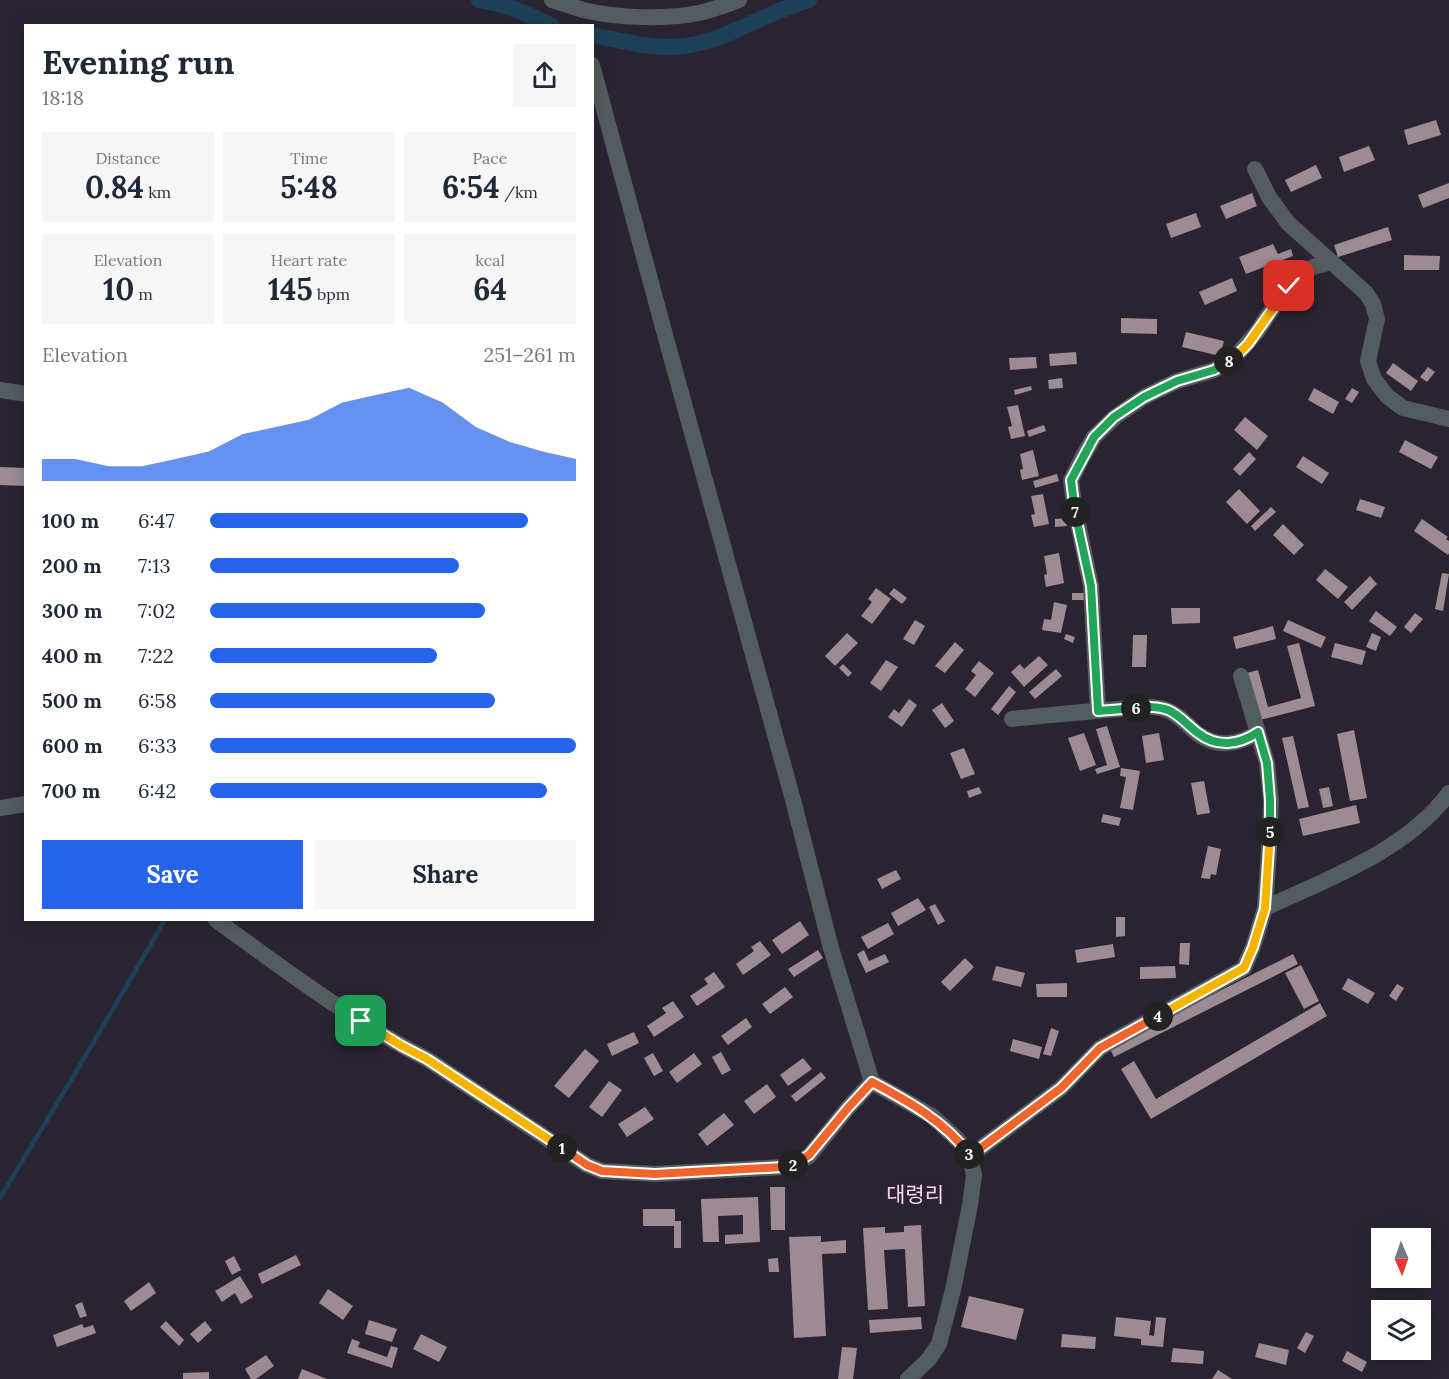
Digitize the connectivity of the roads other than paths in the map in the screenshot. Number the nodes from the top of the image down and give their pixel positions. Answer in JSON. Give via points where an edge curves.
{"nodes":[{"id":1,"x":552,"y":0,"type":"edge"},
{"id":2,"x":739,"y":0,"type":"edge"},
{"id":3,"x":583,"y":19,"type":"edge"},
{"id":4,"x":594,"y":72,"type":"edge"},
{"id":5,"x":1255,"y":169,"type":"dead end"},
{"id":6,"x":1332,"y":262,"type":"junction"},
{"id":7,"x":0,"y":390,"type":"edge"},
{"id":8,"x":24,"y":394,"type":"edge"},
{"id":9,"x":1449,"y":419,"type":"edge"},
{"id":10,"x":1241,"y":676,"type":"dead end"},
{"id":11,"x":1098,"y":711,"type":"junction"},
{"id":12,"x":1012,"y":719,"type":"dead end"},
{"id":13,"x":1258,"y":732,"type":"junction"},
{"id":14,"x":1449,"y":793,"type":"edge"},
{"id":15,"x":24,"y":804,"type":"edge"},
{"id":16,"x":0,"y":808,"type":"edge"},
{"id":17,"x":1265,"y":908,"type":"junction"},
{"id":18,"x":217,"y":921,"type":"edge"},
{"id":19,"x":872,"y":1082,"type":"junction"},
{"id":20,"x":970,"y":1156,"type":"junction"},
{"id":21,"x":908,"y":1379,"type":"edge"}],
"edges":[{"from":1,"to":3,"type":"street"},
{"from":2,"to":3,"type":"street","via":[[676,16],[611,15]]},
{"from":4,"to":19,"type":"street","via":[[831,948]]},
{"from":5,"to":6,"type":"street","via":[[1288,223]]},
{"from":6,"to":9,"type":"street","via":[[1373,304],[1377,319],[1368,361],[1374,379],[1403,408]]},
{"from":6,"to":11,"type":"street","via":[[1313,267],[1289,286],[1233,359],[1144,397],[1114,417],[1094,437],[1082,458],[1071,480],[1091,586]]},
{"from":7,"to":8,"type":"street"},
{"from":10,"to":13,"type":"street"},
{"from":11,"to":12,"type":"street"},
{"from":11,"to":13,"type":"street","via":[[1159,707],[1181,718],[1205,738],[1225,744]]},
{"from":13,"to":17,"type":"street","via":[[1267,763],[1270,800]]},
{"from":14,"to":17,"type":"street","via":[[1396,843]]},
{"from":15,"to":16,"type":"street"},
{"from":17,"to":20,"type":"street","via":[[1244,968],[1100,1048],[1061,1088]]},
{"from":18,"to":19,"type":"street","via":[[321,996],[602,1171],[655,1174],[796,1164],[809,1155]]},
{"from":19,"to":20,"type":"street","via":[[932,1116]]},
{"from":20,"to":21,"type":"street","via":[[974,1175],[970,1205],[939,1344]]}]}
